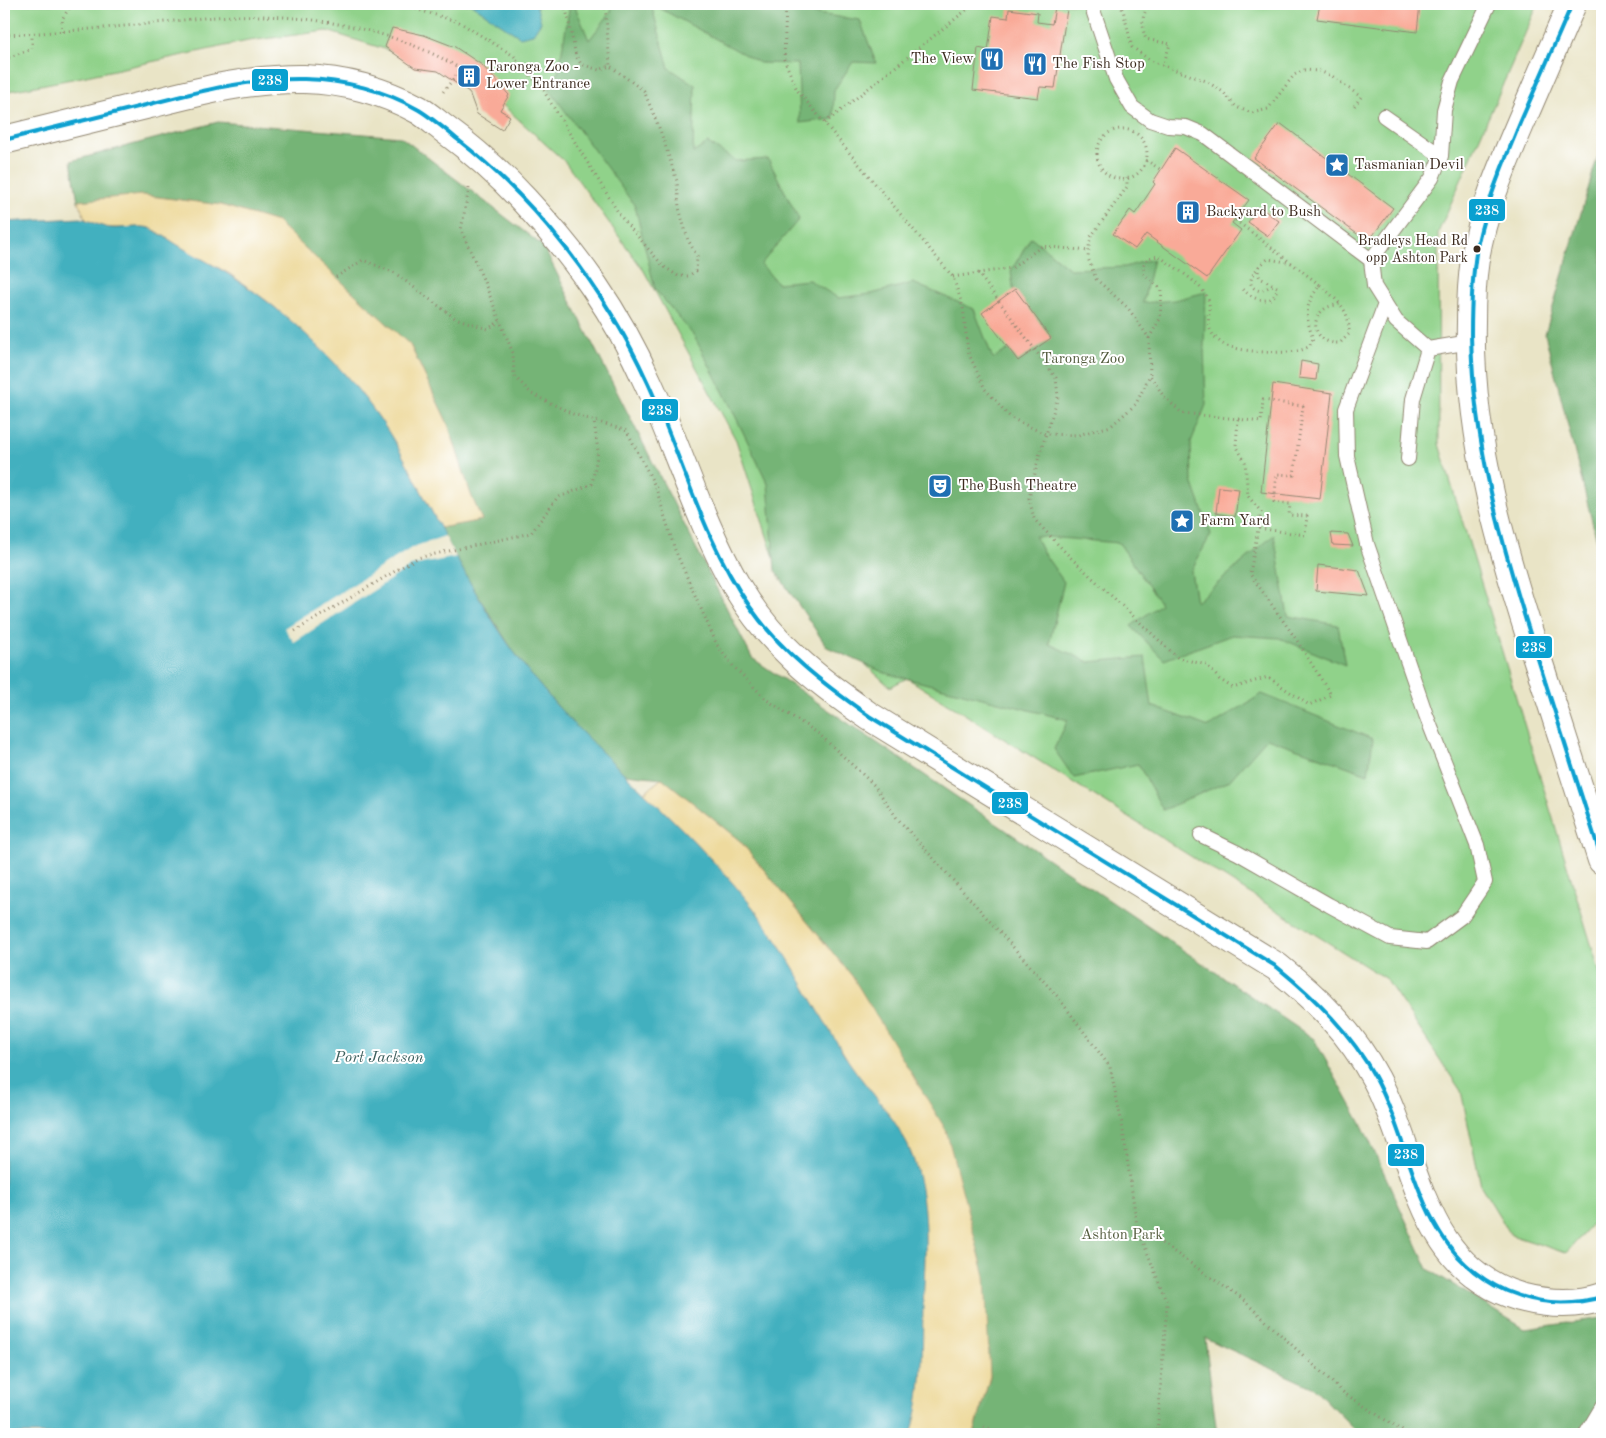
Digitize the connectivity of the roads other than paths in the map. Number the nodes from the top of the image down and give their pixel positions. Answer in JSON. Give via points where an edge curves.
{"nodes":[{"id":1,"x":1091,"y":4,"type":"edge"},
{"id":2,"x":1489,"y":4,"type":"edge"},
{"id":3,"x":1572,"y":4,"type":"edge"},
{"id":4,"x":1384,"y":116,"type":"dead end"},
{"id":5,"x":4,"y":140,"type":"edge"},
{"id":6,"x":1441,"y":156,"type":"junction"},
{"id":7,"x":1371,"y":260,"type":"junction"},
{"id":8,"x":1385,"y":304,"type":"junction"},
{"id":9,"x":1470,"y":342,"type":"junction"},
{"id":10,"x":1428,"y":349,"type":"junction"},
{"id":11,"x":1408,"y":459,"type":"dead end"},
{"id":12,"x":1201,"y":835,"type":"dead end"},
{"id":13,"x":1602,"y":860,"type":"edge"},
{"id":14,"x":1602,"y":1297,"type":"edge"},
{"id":15,"x":1602,"y":1407,"type":"edge"},
{"id":16,"x":1586,"y":1434,"type":"edge"}],
"edges":[{"from":1,"to":7,"type":"lane","via":[[1116,79],[1132,107],[1150,120],[1204,134]]},
{"from":2,"to":6,"type":"lane","via":[[1452,81],[1444,110]]},
{"from":3,"to":9,"type":"main road","via":[[1498,174],[1485,217],[1475,259]]},
{"from":4,"to":6,"type":"lane"},
{"from":5,"to":14,"type":"main road","via":[[224,86],[267,80],[306,79],[347,84],[384,94],[420,111],[465,144],[506,181],[588,275],[614,316],[648,383],[707,526],[737,586],[765,628],[796,661],[869,716],[1277,967],[1308,992],[1358,1048],[1377,1080],[1394,1117],[1430,1218],[1450,1249],[1472,1273],[1502,1291],[1532,1300],[1565,1304]]},
{"from":6,"to":7,"type":"lane","via":[[1432,178]]},
{"from":7,"to":8,"type":"lane","via":[[1374,286]]},
{"from":8,"to":10,"type":"lane","via":[[1396,321]]},
{"from":8,"to":12,"type":"lane","via":[[1346,409],[1347,456],[1367,544],[1426,714],[1477,845],[1485,882],[1462,916],[1427,942],[1390,938]]},
{"from":9,"to":10,"type":"lane"},
{"from":9,"to":13,"type":"main road","via":[[1472,396],[1496,514],[1521,607]]},
{"from":10,"to":11,"type":"lane","via":[[1413,399]]},
{"from":15,"to":16,"type":"lane"}]}
